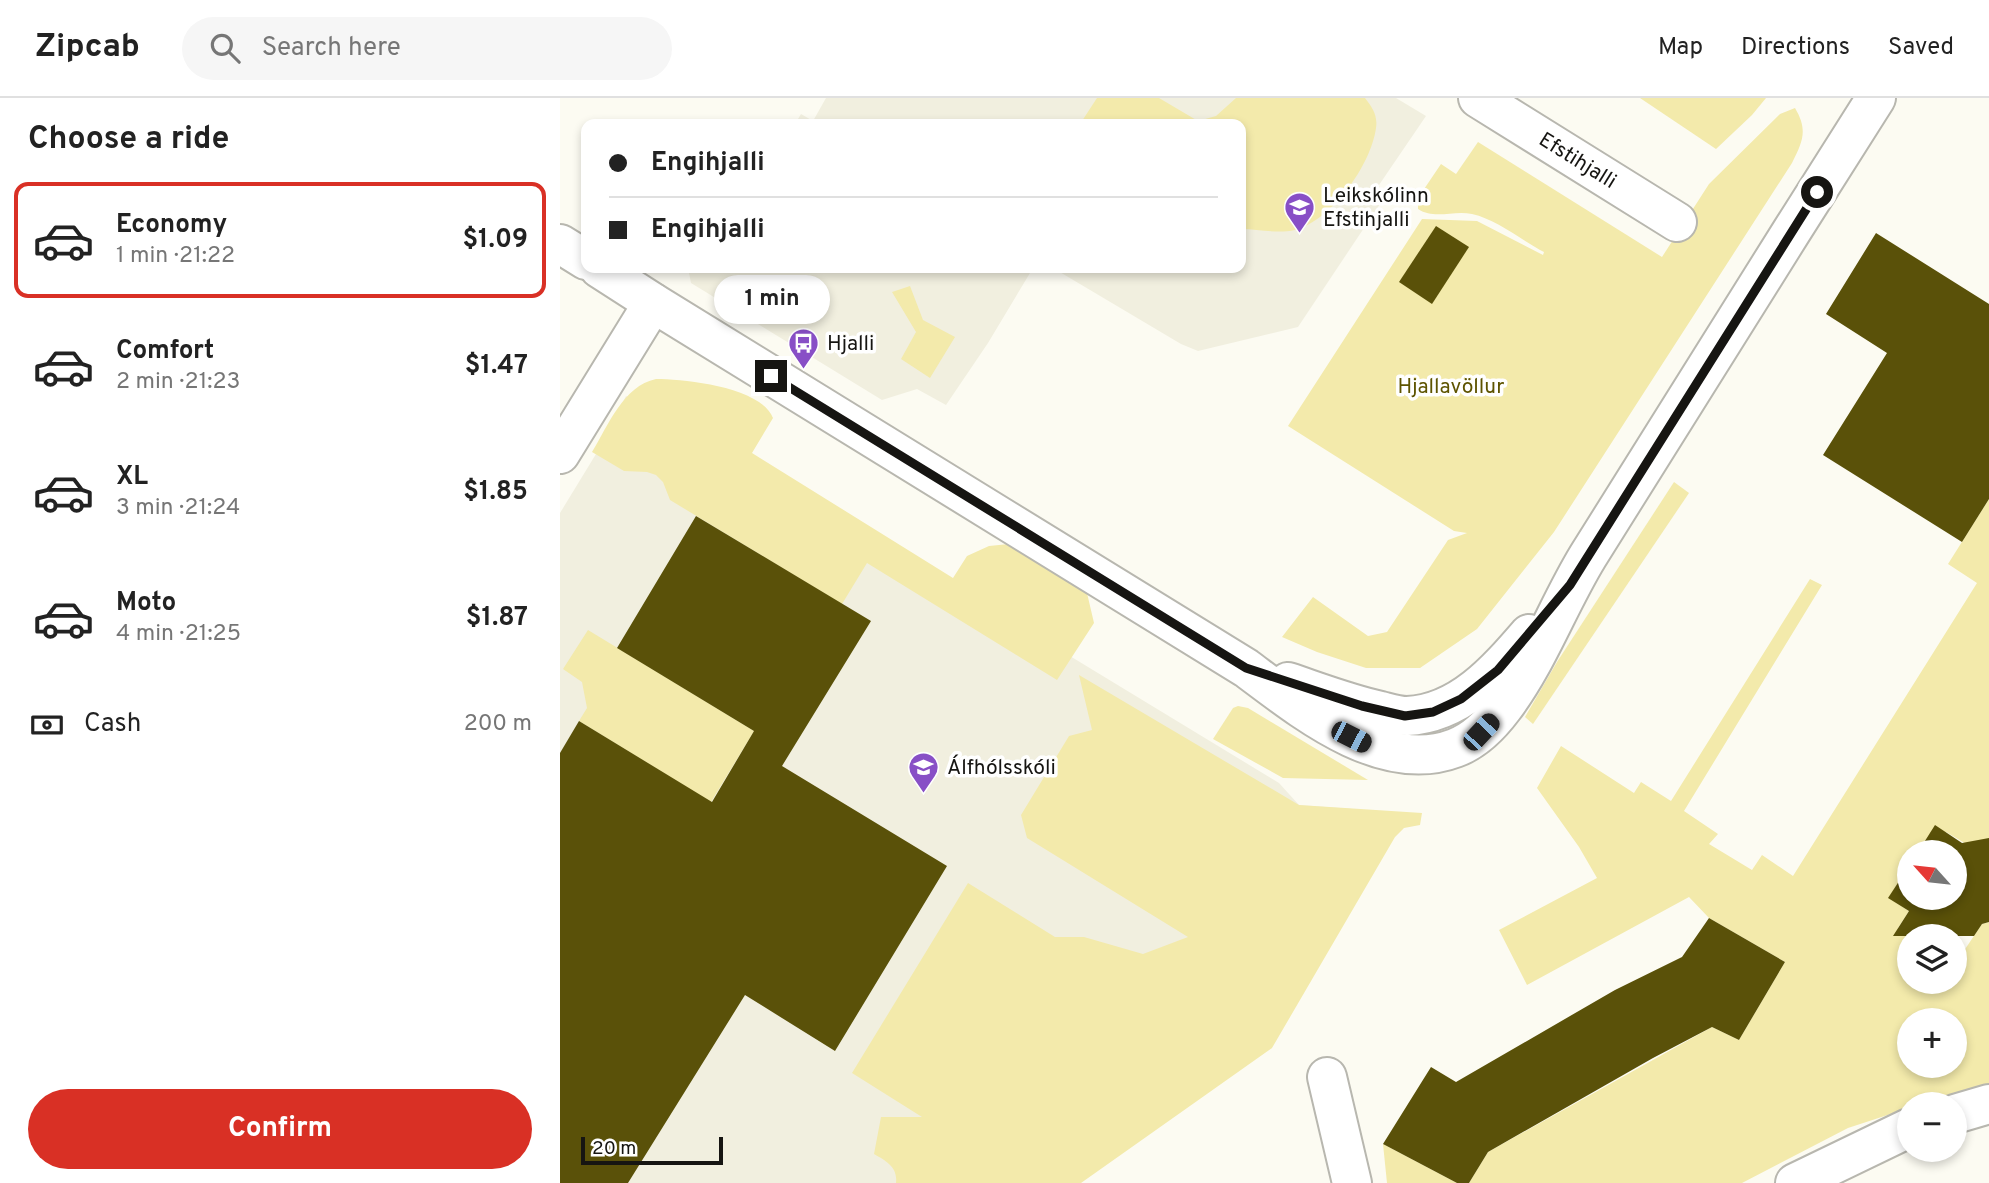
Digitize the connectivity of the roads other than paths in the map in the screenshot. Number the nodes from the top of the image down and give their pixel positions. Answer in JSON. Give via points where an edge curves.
{"nodes":[{"id":1,"x":1478,"y":98,"type":"edge"},
{"id":2,"x":1876,"y":98,"type":"edge"},
{"id":3,"x":1677,"y":222,"type":"dead end"},
{"id":4,"x":560,"y":244,"type":"edge"},
{"id":5,"x":581,"y":257,"type":"edge"},
{"id":6,"x":607,"y":273,"type":"edge"},
{"id":7,"x":653,"y":303,"type":"junction"},
{"id":8,"x":560,"y":454,"type":"edge"},
{"id":9,"x":1327,"y":1077,"type":"dead end"},
{"id":10,"x":1989,"y":1104,"type":"edge"},
{"id":11,"x":1967,"y":1110,"type":"edge"},
{"id":12,"x":1897,"y":1134,"type":"edge"},
{"id":13,"x":1352,"y":1183,"type":"edge"},
{"id":14,"x":1796,"y":1183,"type":"edge"}],
"edges":[{"from":1,"to":3,"type":"street","name":"Efstihjalli"},
{"from":2,"to":7,"type":"street","via":[[1570,585],[1525,676],[1481,732],[1455,748],[1427,754],[1366,745],[1297,706],[1246,668]]},
{"from":4,"to":5,"type":"street"},
{"from":6,"to":7,"type":"street"},
{"from":7,"to":8,"type":"street"},
{"from":9,"to":13,"type":"street"},
{"from":10,"to":11,"type":"street"},
{"from":12,"to":14,"type":"street"}]}
